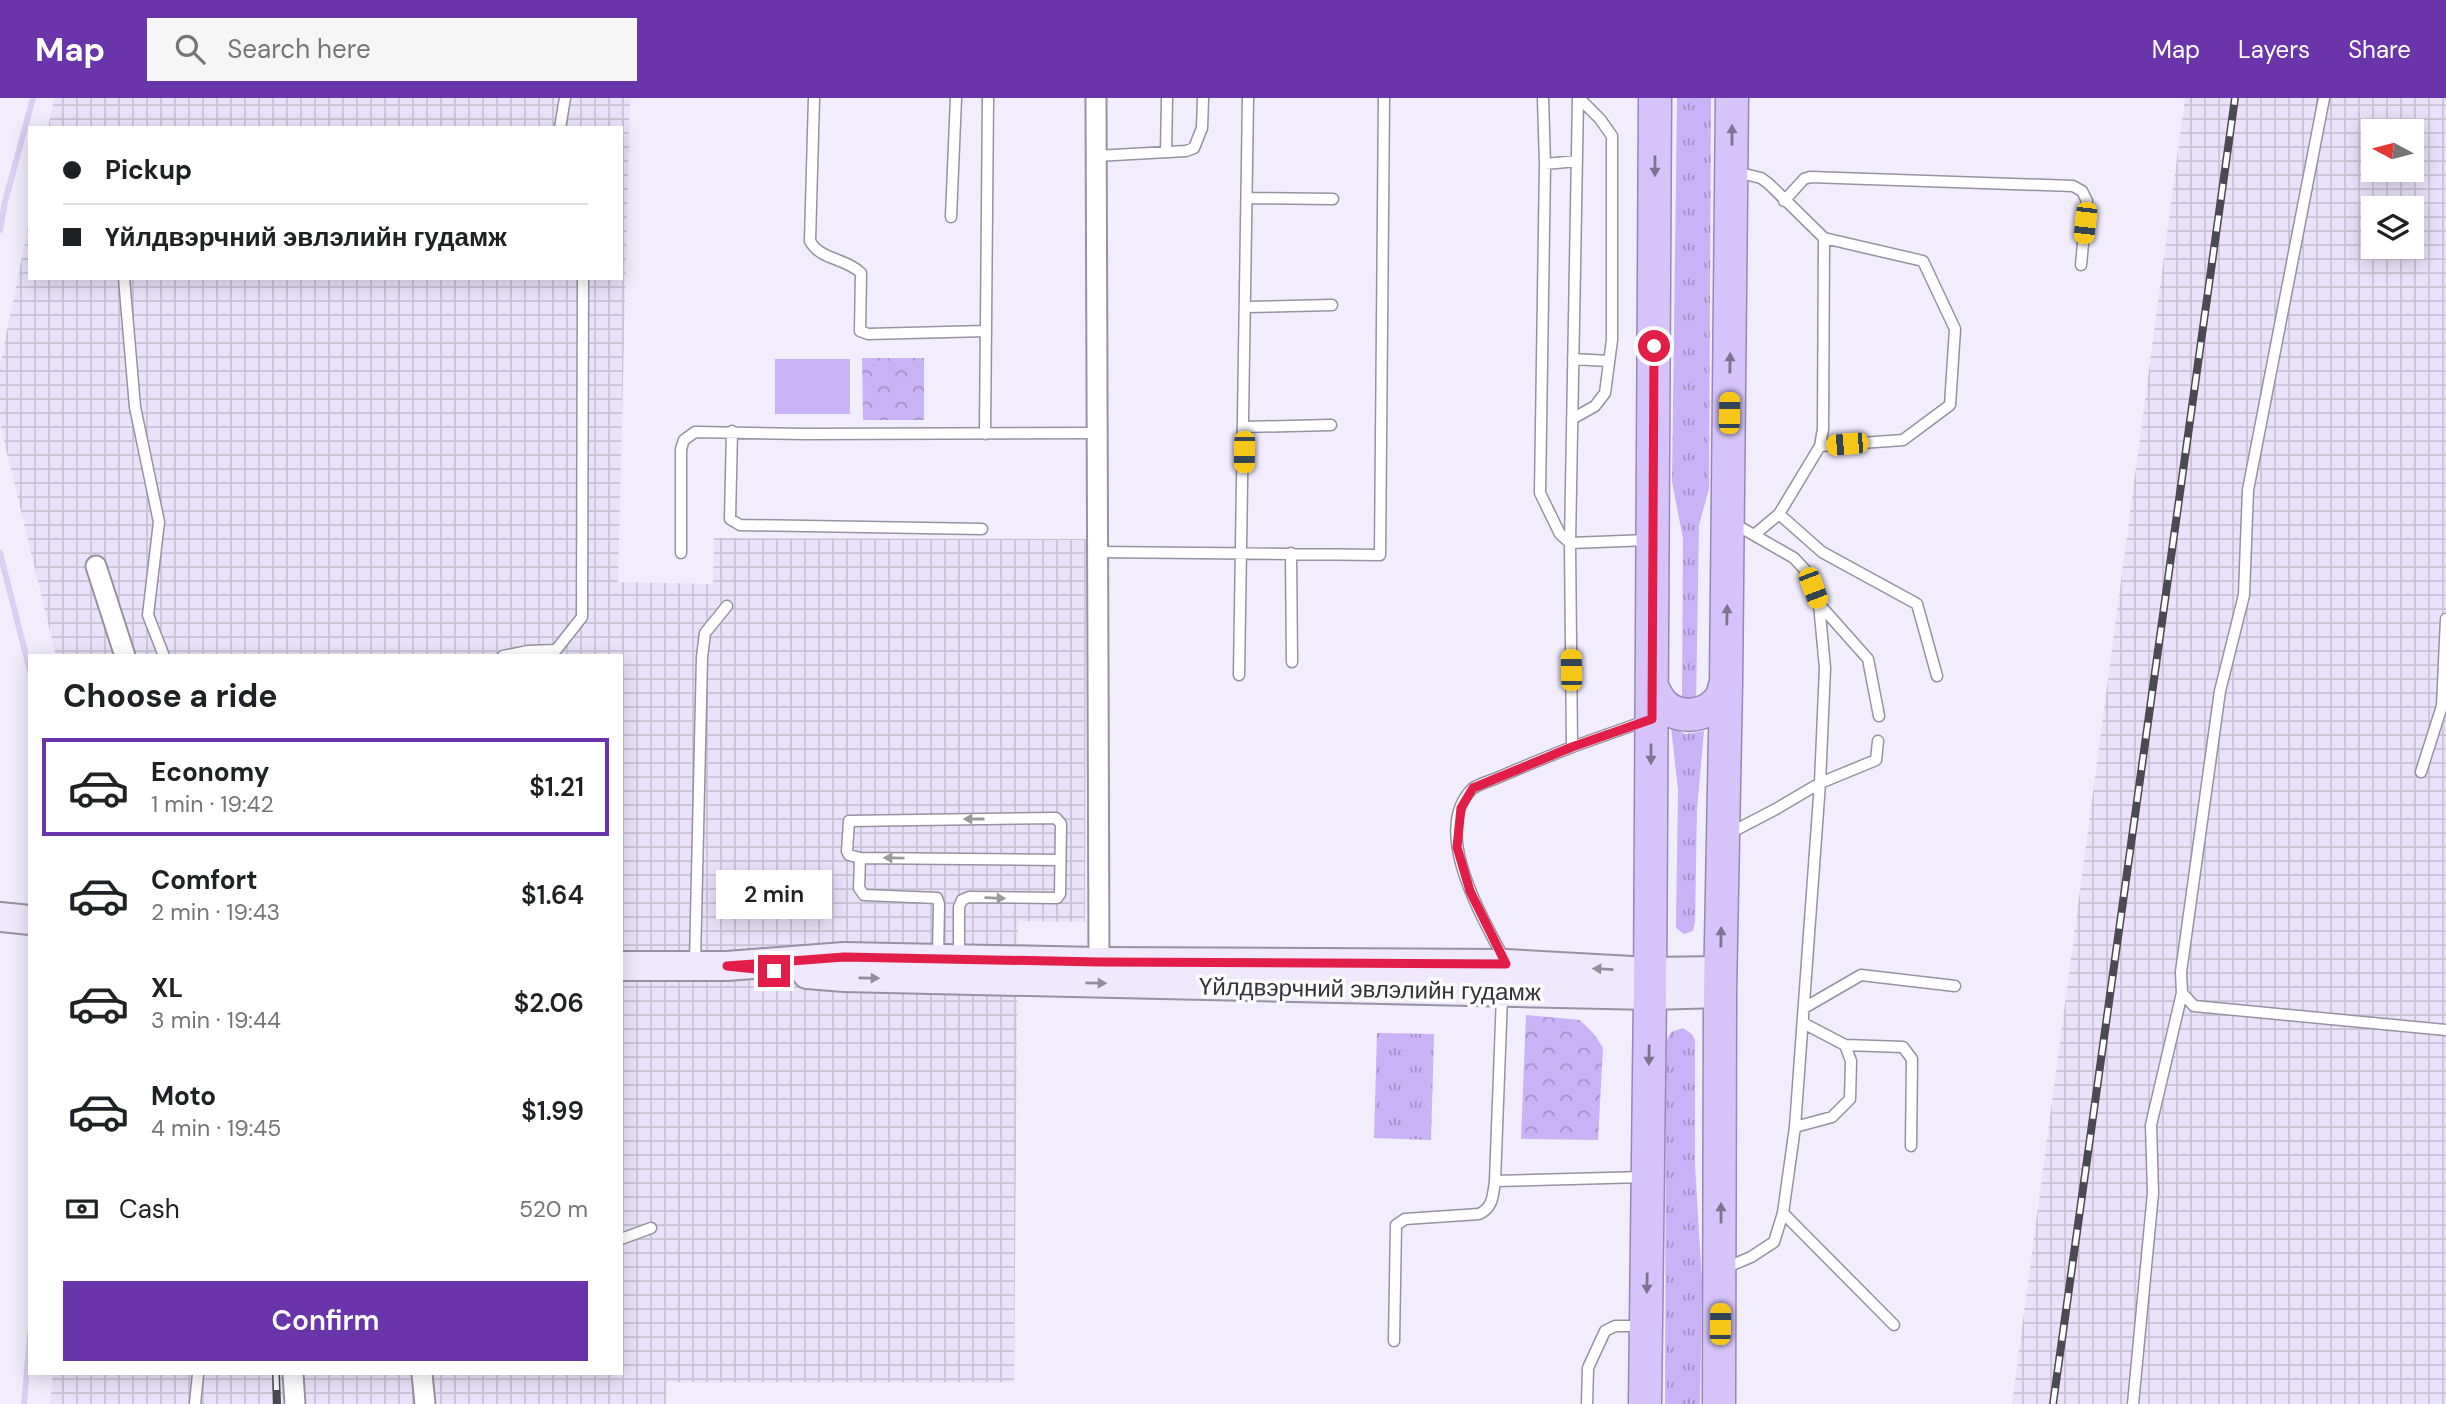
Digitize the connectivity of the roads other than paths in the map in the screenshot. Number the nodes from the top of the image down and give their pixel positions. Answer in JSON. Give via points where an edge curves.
{"nodes":[{"id":1,"x":565,"y":98,"type":"edge"},
{"id":2,"x":814,"y":98,"type":"edge"},
{"id":3,"x":956,"y":98,"type":"edge"},
{"id":4,"x":988,"y":98,"type":"edge"},
{"id":5,"x":1096,"y":98,"type":"edge"},
{"id":6,"x":1167,"y":98,"type":"edge"},
{"id":7,"x":1203,"y":98,"type":"edge"},
{"id":8,"x":1248,"y":98,"type":"edge"},
{"id":9,"x":1384,"y":98,"type":"edge"},
{"id":10,"x":1543,"y":98,"type":"edge"},
{"id":11,"x":1579,"y":98,"type":"edge"},
{"id":12,"x":1655,"y":98,"type":"edge"},
{"id":13,"x":1732,"y":98,"type":"edge"},
{"id":14,"x":2325,"y":98,"type":"edge"},
{"id":15,"x":560,"y":126,"type":"edge"},
{"id":16,"x":1166,"y":152,"type":"junction"},
{"id":17,"x":1096,"y":156,"type":"junction"},
{"id":18,"x":1577,"y":162,"type":"junction"},
{"id":19,"x":1545,"y":164,"type":"junction"},
{"id":20,"x":1732,"y":172,"type":"junction"},
{"id":21,"x":1247,"y":198,"type":"junction"},
{"id":22,"x":1333,"y":199,"type":"dead end"},
{"id":23,"x":1784,"y":201,"type":"junction"},
{"id":24,"x":951,"y":217,"type":"dead end"},
{"id":25,"x":1824,"y":238,"type":"junction"},
{"id":26,"x":2081,"y":265,"type":"dead end"},
{"id":27,"x":124,"y":280,"type":"edge"},
{"id":28,"x":583,"y":280,"type":"edge"},
{"id":29,"x":1332,"y":305,"type":"dead end"},
{"id":30,"x":1246,"y":307,"type":"junction"},
{"id":31,"x":986,"y":331,"type":"junction"},
{"id":32,"x":1573,"y":359,"type":"junction"},
{"id":33,"x":1609,"y":361,"type":"junction"},
{"id":34,"x":1572,"y":419,"type":"junction"},
{"id":35,"x":1331,"y":425,"type":"dead end"},
{"id":36,"x":1244,"y":427,"type":"junction"},
{"id":37,"x":732,"y":431,"type":"junction"},
{"id":38,"x":985,"y":433,"type":"junction"},
{"id":39,"x":1097,"y":433,"type":"junction"},
{"id":40,"x":1819,"y":446,"type":"junction"},
{"id":41,"x":1779,"y":514,"type":"junction"},
{"id":42,"x":1741,"y":528,"type":"junction"},
{"id":43,"x":982,"y":530,"type":"dead end"},
{"id":44,"x":1653,"y":540,"type":"junction"},
{"id":45,"x":1570,"y":543,"type":"junction"},
{"id":46,"x":1098,"y":552,"type":"junction"},
{"id":47,"x":681,"y":553,"type":"dead end"},
{"id":48,"x":1242,"y":553,"type":"junction"},
{"id":49,"x":1291,"y":553,"type":"junction"},
{"id":50,"x":96,"y":566,"type":"dead end"},
{"id":51,"x":1819,"y":604,"type":"junction"},
{"id":52,"x":727,"y":606,"type":"dead end"},
{"id":53,"x":2446,"y":618,"type":"edge"},
{"id":54,"x":124,"y":654,"type":"edge"},
{"id":55,"x":163,"y":654,"type":"edge"},
{"id":56,"x":513,"y":654,"type":"edge"},
{"id":57,"x":1292,"y":662,"type":"dead end"},
{"id":58,"x":1239,"y":675,"type":"dead end"},
{"id":59,"x":1937,"y":676,"type":"dead end"},
{"id":60,"x":1726,"y":683,"type":"junction"},
{"id":61,"x":1652,"y":686,"type":"junction"},
{"id":62,"x":1879,"y":716,"type":"dead end"},
{"id":63,"x":1652,"y":719,"type":"junction"},
{"id":64,"x":1878,"y":741,"type":"dead end"},
{"id":65,"x":1572,"y":747,"type":"junction"},
{"id":66,"x":2421,"y":772,"type":"dead end"},
{"id":67,"x":1820,"y":783,"type":"junction"},
{"id":68,"x":1723,"y":836,"type":"junction"},
{"id":69,"x":860,"y":858,"type":"junction"},
{"id":70,"x":1060,"y":860,"type":"junction"},
{"id":71,"x":0,"y":917,"type":"edge"},
{"id":72,"x":28,"y":920,"type":"edge"},
{"id":73,"x":949,"y":959,"type":"junction"},
{"id":74,"x":1099,"y":962,"type":"junction"},
{"id":75,"x":623,"y":966,"type":"edge"},
{"id":76,"x":695,"y":966,"type":"junction"},
{"id":77,"x":727,"y":966,"type":"junction"},
{"id":78,"x":1504,"y":978,"type":"junction"},
{"id":79,"x":1720,"y":982,"type":"junction"},
{"id":80,"x":1650,"y":983,"type":"junction"},
{"id":81,"x":1955,"y":986,"type":"dead end"},
{"id":82,"x":2182,"y":993,"type":"junction"},
{"id":83,"x":1804,"y":1008,"type":"junction"},
{"id":84,"x":1802,"y":1023,"type":"junction"},
{"id":85,"x":2446,"y":1030,"type":"edge"},
{"id":86,"x":1845,"y":1045,"type":"junction"},
{"id":87,"x":1795,"y":1127,"type":"junction"},
{"id":88,"x":1911,"y":1146,"type":"dead end"},
{"id":89,"x":1648,"y":1177,"type":"junction"},
{"id":90,"x":1495,"y":1181,"type":"junction"},
{"id":91,"x":1783,"y":1213,"type":"junction"},
{"id":92,"x":651,"y":1228,"type":"dead end"},
{"id":93,"x":623,"y":1238,"type":"edge"},
{"id":94,"x":1721,"y":1270,"type":"junction"},
{"id":95,"x":1894,"y":1325,"type":"dead end"},
{"id":96,"x":1646,"y":1326,"type":"junction"},
{"id":97,"x":1394,"y":1341,"type":"dead end"},
{"id":98,"x":198,"y":1375,"type":"edge"},
{"id":99,"x":293,"y":1375,"type":"edge"},
{"id":100,"x":422,"y":1375,"type":"edge"},
{"id":101,"x":195,"y":1404,"type":"edge"},
{"id":102,"x":295,"y":1404,"type":"edge"},
{"id":103,"x":425,"y":1404,"type":"edge"},
{"id":104,"x":1587,"y":1404,"type":"edge"},
{"id":105,"x":1645,"y":1404,"type":"edge"},
{"id":106,"x":1719,"y":1404,"type":"edge"},
{"id":107,"x":2133,"y":1404,"type":"edge"}],
"edges":[{"from":1,"to":15,"type":"lane"},
{"from":2,"to":31,"type":"lane","via":[[810,241],[818,252],[861,273],[860,331]]},
{"from":3,"to":24,"type":"lane"},
{"from":4,"to":31,"type":"lane"},
{"from":5,"to":17,"type":"street"},
{"from":6,"to":16,"type":"lane"},
{"from":7,"to":16,"type":"lane","via":[[1202,128],[1194,148]]},
{"from":8,"to":21,"type":"lane"},
{"from":9,"to":49,"type":"lane","via":[[1380,555]]},
{"from":10,"to":19,"type":"lane"},
{"from":11,"to":18,"type":"lane"},
{"from":11,"to":33,"type":"lane","via":[[1612,136]]},
{"from":12,"to":44,"type":"highway","one_way":true},
{"from":20,"to":13,"type":"highway","one_way":true},
{"from":14,"to":82,"type":"lane","via":[[2248,490],[2244,595],[2220,691],[2181,972]]},
{"from":16,"to":17,"type":"lane"},
{"from":17,"to":39,"type":"street"},
{"from":18,"to":19,"type":"lane"},
{"from":18,"to":32,"type":"lane"},
{"from":19,"to":45,"type":"lane","via":[[1540,494],[1560,534]]},
{"from":20,"to":23,"type":"lane","via":[[1760,178]]},
{"from":42,"to":20,"type":"highway","one_way":true},
{"from":21,"to":22,"type":"lane"},
{"from":21,"to":30,"type":"lane"},
{"from":23,"to":25,"type":"lane"},
{"from":23,"to":26,"type":"lane","via":[[1810,177],[2073,186],[2087,201]]},
{"from":25,"to":40,"type":"lane","via":[[1823,429]]},
{"from":25,"to":40,"type":"lane","via":[[1923,261],[1955,328],[1950,405],[1903,440]]},
{"from":27,"to":55,"type":"lane","via":[[135,407],[159,522],[148,615]]},
{"from":28,"to":56,"type":"lane","via":[[582,617],[556,650]]},
{"from":29,"to":30,"type":"lane"},
{"from":30,"to":36,"type":"lane"},
{"from":31,"to":38,"type":"lane"},
{"from":32,"to":33,"type":"lane"},
{"from":32,"to":34,"type":"lane"},
{"from":33,"to":34,"type":"lane","via":[[1605,393],[1595,406]]},
{"from":34,"to":45,"type":"lane"},
{"from":35,"to":36,"type":"lane"},
{"from":36,"to":48,"type":"lane"},
{"from":37,"to":38,"type":"lane"},
{"from":37,"to":43,"type":"lane","via":[[730,519],[740,525]]},
{"from":37,"to":47,"type":"lane","via":[[695,432],[684,440]]},
{"from":38,"to":39,"type":"lane"},
{"from":39,"to":46,"type":"street"},
{"from":40,"to":41,"type":"lane"},
{"from":41,"to":42,"type":"lane"},
{"from":41,"to":59,"type":"lane","via":[[1822,552],[1917,604]]},
{"from":42,"to":51,"type":"lane","via":[[1794,558],[1807,572]]},
{"from":60,"to":42,"type":"highway","one_way":true},
{"from":44,"to":45,"type":"lane"},
{"from":44,"to":61,"type":"highway"},
{"from":45,"to":65,"type":"lane"},
{"from":46,"to":48,"type":"lane"},
{"from":46,"to":74,"type":"street"},
{"from":48,"to":49,"type":"lane"},
{"from":48,"to":58,"type":"lane"},
{"from":49,"to":57,"type":"lane"},
{"from":50,"to":54,"type":"street"},
{"from":51,"to":62,"type":"lane","via":[[1868,659]]},
{"from":51,"to":67,"type":"lane","via":[[1825,668]]},
{"from":52,"to":76,"type":"lane","via":[[705,633],[702,657]]},
{"from":53,"to":66,"type":"lane","via":[[2442,706]]},
{"from":60,"to":61,"type":"highway","via":[[1720,699],[1707,711],[1691,715],[1675,713],[1661,703]]},
{"from":60,"to":68,"type":"highway"},
{"from":61,"to":63,"type":"highway"},
{"from":63,"to":65,"type":"lane"},
{"from":63,"to":80,"type":"highway","one_way":true},
{"from":64,"to":67,"type":"lane","via":[[1876,760]]},
{"from":65,"to":78,"type":"lane","via":[[1473,788],[1461,808],[1457,847]]},
{"from":67,"to":68,"type":"lane"},
{"from":67,"to":83,"type":"lane"},
{"from":79,"to":68,"type":"highway","one_way":true},
{"from":70,"to":69,"type":"lane","one_way":true},
{"from":70,"to":69,"type":"lane","one_way":true,"via":[[1056,818],[852,820],[847,851]]},
{"from":69,"to":73,"type":"lane","via":[[859,888],[864,895],[937,898]]},
{"from":73,"to":70,"type":"lane","one_way":true,"via":[[962,900],[1057,898]]},
{"from":71,"to":72,"type":"main road"},
{"from":73,"to":74,"type":"main road","name":"Үйлдвэрчний эвлэлийн гудамж"},
{"from":73,"to":77,"type":"main road","name":"Үйлдвэрчний эвлэлийн гудамж","via":[[844,957]]},
{"from":74,"to":78,"type":"main road","name":"Үйлдвэрчний эвлэлийн гудамж"},
{"from":75,"to":76,"type":"main road","name":"Үйлдвэрчний эвлэлийн гудамж"},
{"from":76,"to":77,"type":"main road","name":"Үйлдвэрчний эвлэлийн гудамж"},
{"from":77,"to":78,"type":"main road","name":"Үйлдвэрчний эвлэлийн гудамж","one_way":true,"via":[[844,977]]},
{"from":78,"to":80,"type":"main road","name":"Үйлдвэрчний эвлэлийн гудамж"},
{"from":78,"to":90,"type":"lane"},
{"from":79,"to":80,"type":"main road","name":"Үйлдвэрчний эвлэлийн гудамж"},
{"from":94,"to":79,"type":"highway","one_way":true},
{"from":80,"to":89,"type":"highway","one_way":true},
{"from":81,"to":83,"type":"lane","via":[[1861,975]]},
{"from":82,"to":85,"type":"lane","via":[[2194,1006]]},
{"from":82,"to":107,"type":"lane","via":[[2151,1125],[2153,1193]]},
{"from":83,"to":84,"type":"lane"},
{"from":84,"to":86,"type":"lane"},
{"from":84,"to":87,"type":"lane"},
{"from":86,"to":87,"type":"lane","via":[[1851,1061],[1850,1099],[1832,1117]]},
{"from":86,"to":88,"type":"lane","via":[[1903,1047],[1912,1059]]},
{"from":87,"to":91,"type":"lane"},
{"from":89,"to":90,"type":"lane"},
{"from":89,"to":96,"type":"highway","one_way":true},
{"from":90,"to":97,"type":"lane","via":[[1486,1212],[1405,1219],[1396,1224]]},
{"from":91,"to":94,"type":"lane","via":[[1774,1242]]},
{"from":91,"to":95,"type":"lane"},
{"from":92,"to":93,"type":"lane"},
{"from":94,"to":106,"type":"highway"},
{"from":96,"to":104,"type":"lane","via":[[1615,1326],[1605,1331],[1588,1368]]},
{"from":96,"to":105,"type":"highway"},
{"from":98,"to":101,"type":"lane"},
{"from":99,"to":102,"type":"street"},
{"from":100,"to":103,"type":"street"}]}
